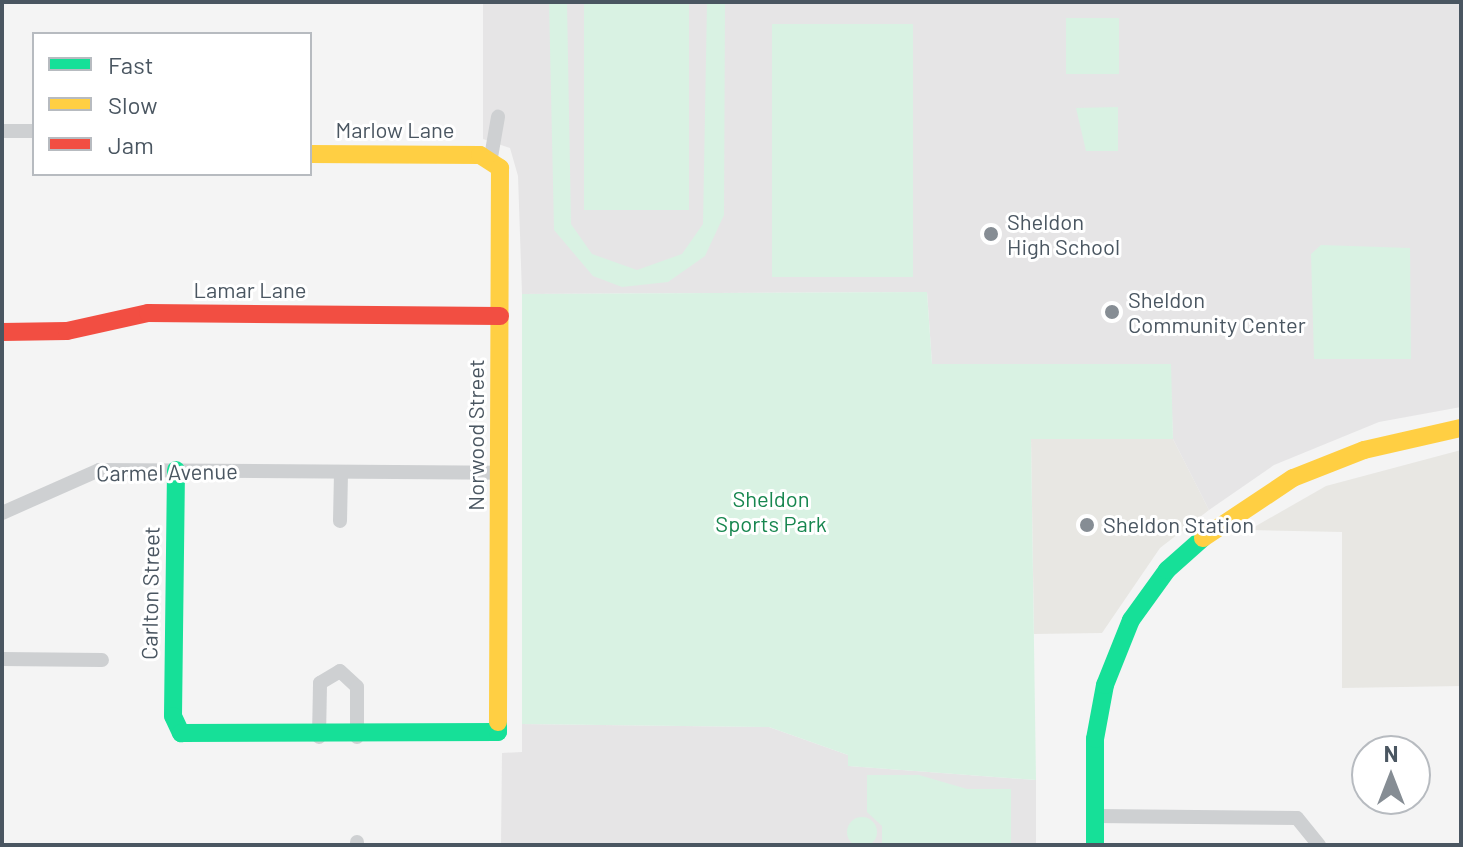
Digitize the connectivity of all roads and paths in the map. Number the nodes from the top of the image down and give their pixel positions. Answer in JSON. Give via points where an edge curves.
{"nodes":[{"id":1,"x":498,"y":117,"type":"dead end"},
{"id":2,"x":2,"y":131,"type":"edge"},
{"id":3,"x":32,"y":131,"type":"edge"},
{"id":4,"x":312,"y":154,"type":"edge"},
{"id":5,"x":485,"y":156,"type":"junction"},
{"id":6,"x":500,"y":316,"type":"junction"},
{"id":7,"x":2,"y":332,"type":"edge"},
{"id":8,"x":1461,"y":428,"type":"edge"},
{"id":9,"x":176,"y":470,"type":"junction"},
{"id":10,"x":341,"y":472,"type":"junction"},
{"id":11,"x":500,"y":473,"type":"junction"},
{"id":12,"x":2,"y":513,"type":"edge"},
{"id":13,"x":340,"y":521,"type":"dead end"},
{"id":14,"x":2,"y":659,"type":"edge"},
{"id":15,"x":102,"y":660,"type":"dead end"},
{"id":16,"x":319,"y":737,"type":"junction"},
{"id":17,"x":357,"y":737,"type":"junction"},
{"id":18,"x":1095,"y":816,"type":"junction"},
{"id":19,"x":1095,"y":845,"type":"edge"},
{"id":20,"x":1319,"y":845,"type":"edge"}],
"edges":[{"from":1,"to":5,"type":"street"},
{"from":2,"to":3,"type":"street"},
{"from":4,"to":5,"type":"street","name":"Marlow Lane"},
{"from":5,"to":6,"type":"street","name":"Norwood Street","via":[[501,172]]},
{"from":6,"to":7,"type":"street","name":"Lamar Lane","via":[[148,313],[67,331]]},
{"from":6,"to":11,"type":"street","name":"Norwood Street"},
{"from":8,"to":18,"type":"street","via":[[1364,450],[1293,478],[1219,524],[1167,570],[1131,620],[1105,685]]},
{"from":9,"to":10,"type":"street","name":"Carmel Avenue"},
{"from":9,"to":12,"type":"street","name":"Carmel Avenue","via":[[94,470]]},
{"from":9,"to":16,"type":"street","name":"Carlton Street","via":[[173,716],[188,736]]},
{"from":10,"to":11,"type":"street","name":"Carmel Avenue"},
{"from":10,"to":13,"type":"street"},
{"from":11,"to":17,"type":"street","name":"Norwood Street","via":[[500,729],[490,736]]},
{"from":14,"to":15,"type":"street"},
{"from":16,"to":17,"type":"street"},
{"from":16,"to":17,"type":"street","via":[[320,683],[340,671],[357,687]]},
{"from":18,"to":19,"type":"street"},
{"from":18,"to":20,"type":"street","via":[[1297,818]]}]}
